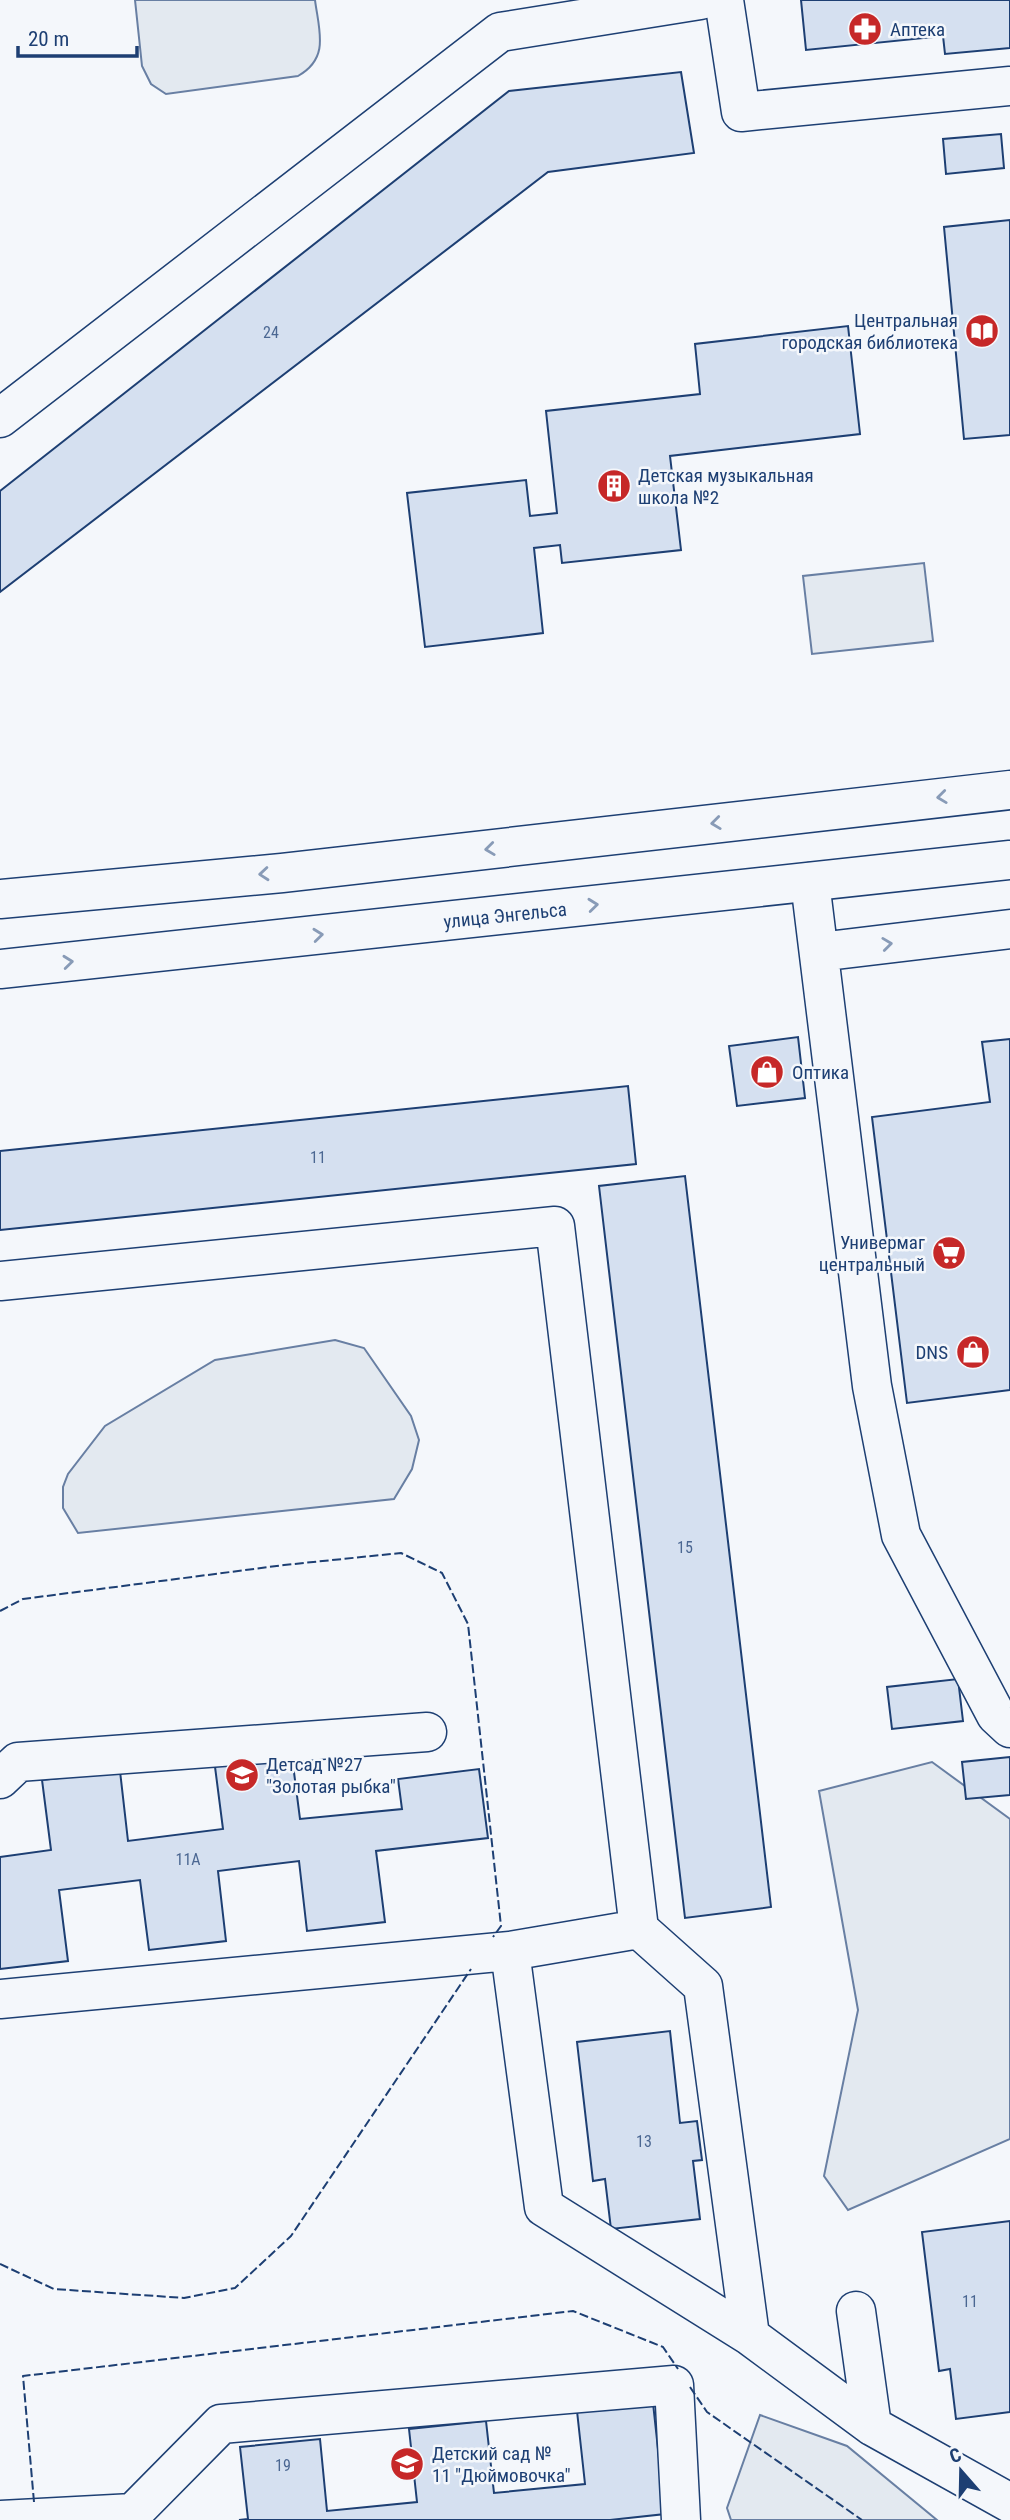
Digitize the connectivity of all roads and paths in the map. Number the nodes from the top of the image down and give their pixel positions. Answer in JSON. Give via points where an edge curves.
{"nodes":[{"id":1,"x":700,"y":0,"type":"edge"},
{"id":2,"x":724,"y":0,"type":"edge"},
{"id":3,"x":611,"y":7,"type":"edge"},
{"id":4,"x":1010,"y":86,"type":"edge"},
{"id":5,"x":0,"y":418,"type":"edge"},
{"id":6,"x":1010,"y":790,"type":"edge"},
{"id":7,"x":1010,"y":860,"type":"edge"},
{"id":8,"x":810,"y":882,"type":"junction"},
{"id":9,"x":0,"y":899,"type":"edge"},
{"id":10,"x":1010,"y":929,"type":"edge"},
{"id":11,"x":819,"y":951,"type":"junction"},
{"id":12,"x":0,"y":969,"type":"edge"},
{"id":13,"x":0,"y":1281,"type":"edge"},
{"id":14,"x":1010,"y":1728,"type":"edge"},
{"id":15,"x":427,"y":1732,"type":"dead end"},
{"id":16,"x":0,"y":1779,"type":"edge"},
{"id":17,"x":639,"y":1929,"type":"junction"},
{"id":18,"x":509,"y":1951,"type":"junction"},
{"id":19,"x":0,"y":1999,"type":"edge"},
{"id":20,"x":856,"y":2311,"type":"dead end"},
{"id":21,"x":750,"y":2336,"type":"junction"},
{"id":22,"x":872,"y":2426,"type":"junction"},
{"id":23,"x":1010,"y":2504,"type":"edge"},
{"id":24,"x":134,"y":2516,"type":"edge"},
{"id":25,"x":0,"y":2520,"type":"edge"},
{"id":26,"x":681,"y":2520,"type":"edge"}],
"edges":[{"from":1,"to":3,"type":"main road"},
{"from":2,"to":4,"type":"main road","via":[[741,112]]},
{"from":3,"to":5,"type":"main road","via":[[500,32]]},
{"from":6,"to":9,"type":"main road","one_way":true,"via":[[282,873]]},
{"from":7,"to":8,"type":"main road","name":"улица Энгельса"},
{"from":8,"to":11,"type":"main road"},
{"from":12,"to":8,"type":"main road","name":"улица Энгельса","one_way":true},
{"from":11,"to":10,"type":"main road","one_way":true},
{"from":11,"to":14,"type":"main road","via":[[872,1386],[901,1535],[996,1715]]},
{"from":13,"to":17,"type":"main road","via":[[555,1226]]},
{"from":15,"to":16,"type":"main road","via":[[18,1762]]},
{"from":17,"to":18,"type":"main road"},
{"from":17,"to":21,"type":"main road","via":[[703,1986]]},
{"from":18,"to":19,"type":"main road"},
{"from":18,"to":21,"type":"main road","via":[[544,2207]]},
{"from":20,"to":22,"type":"main road"},
{"from":21,"to":22,"type":"main road"},
{"from":22,"to":23,"type":"main road"},
{"from":24,"to":25,"type":"main road"},
{"from":24,"to":26,"type":"main road","via":[[221,2424],[674,2385]]}]}
